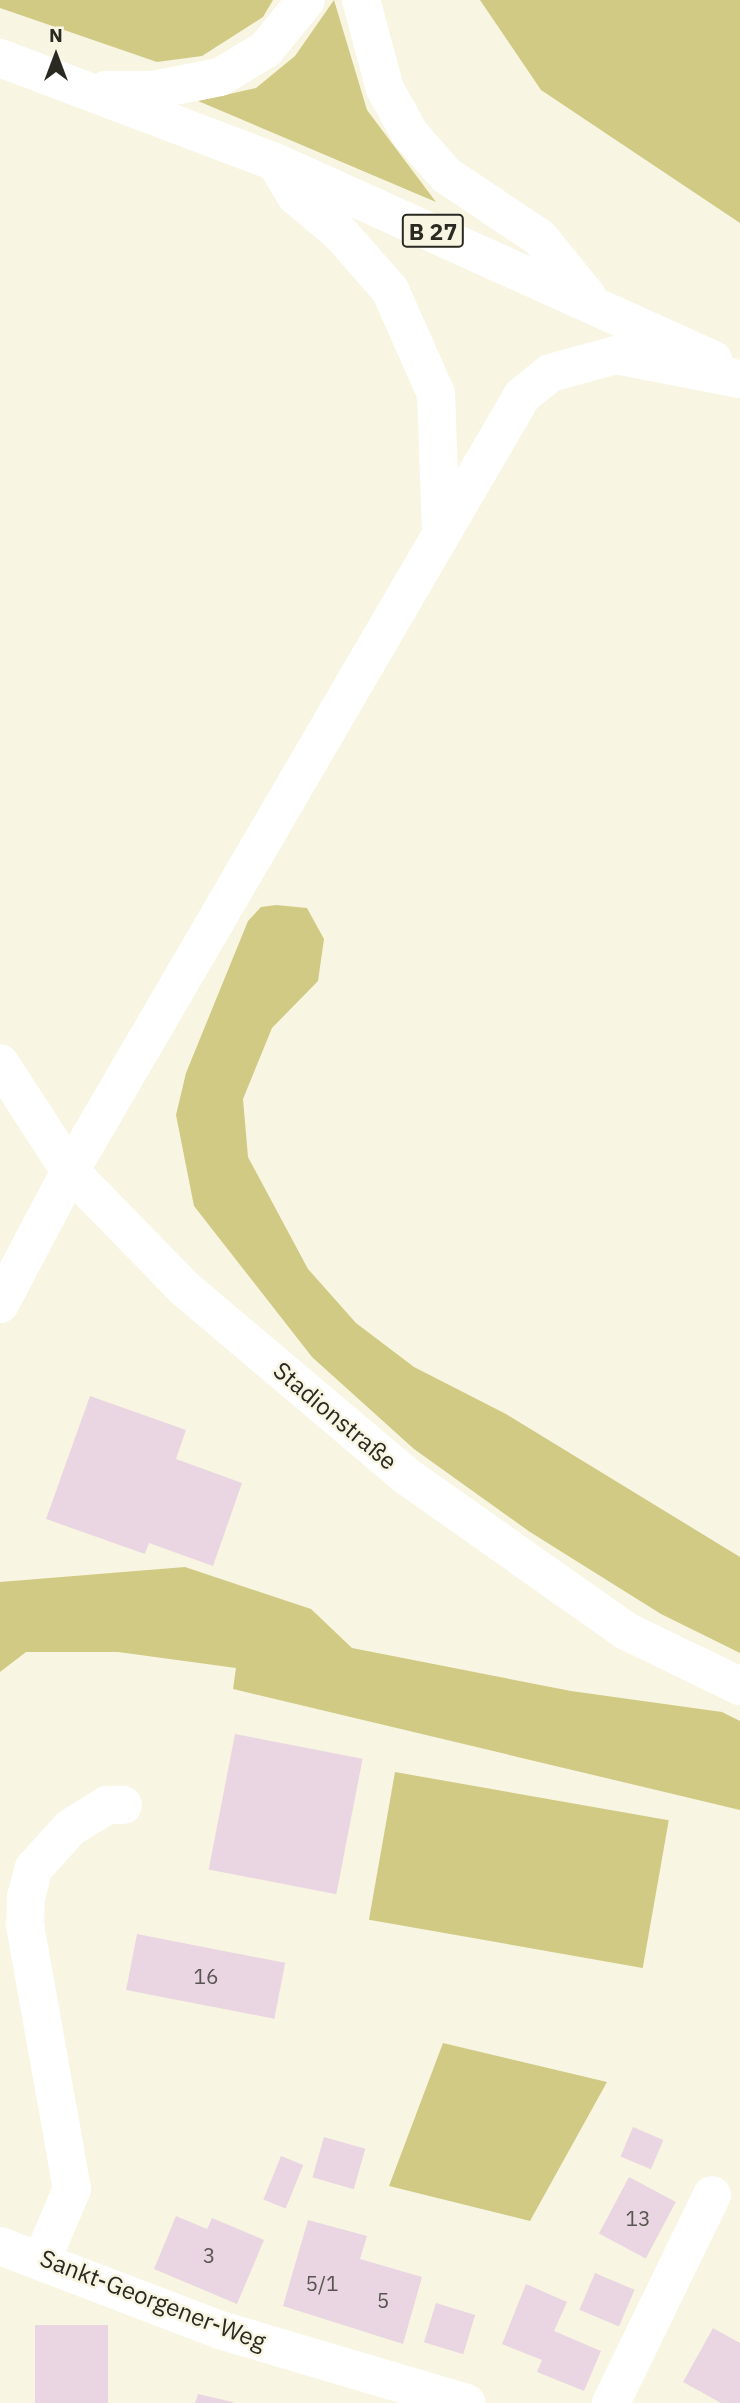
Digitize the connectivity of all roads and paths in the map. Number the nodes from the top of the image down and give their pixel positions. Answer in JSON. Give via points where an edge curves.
{"nodes":[{"id":1,"x":306,"y":0,"type":"edge"},
{"id":2,"x":361,"y":0,"type":"edge"},
{"id":3,"x":0,"y":58,"type":"edge"},
{"id":4,"x":84,"y":89,"type":"junction"},
{"id":5,"x":275,"y":162,"type":"junction"},
{"id":6,"x":591,"y":300,"type":"junction"},
{"id":7,"x":740,"y":374,"type":"edge"},
{"id":8,"x":740,"y":379,"type":"edge"},
{"id":9,"x":441,"y":530,"type":"junction"},
{"id":10,"x":0,"y":1063,"type":"edge"},
{"id":11,"x":70,"y":1171,"type":"junction"},
{"id":12,"x":0,"y":1304,"type":"edge"},
{"id":13,"x":740,"y":1686,"type":"edge"},
{"id":14,"x":123,"y":1805,"type":"dead end"},
{"id":15,"x":712,"y":2195,"type":"dead end"},
{"id":16,"x":0,"y":2246,"type":"edge"},
{"id":17,"x":43,"y":2258,"type":"junction"},
{"id":18,"x":466,"y":2403,"type":"edge"},
{"id":19,"x":611,"y":2403,"type":"edge"}],
"edges":[{"from":1,"to":4,"type":"main road","via":[[266,49],[220,78],[153,90]]},
{"from":2,"to":6,"type":"main road","via":[[384,89],[411,134],[446,175],[540,238]]},
{"from":3,"to":4,"type":"main road","number":"B 27"},
{"from":4,"to":5,"type":"main road","number":"B 27"},
{"from":5,"to":6,"type":"main road","number":"B 27"},
{"from":5,"to":9,"type":"main road","via":[[296,196],[340,233],[395,302],[436,394]]},
{"from":6,"to":7,"type":"main road","number":"B 27"},
{"from":8,"to":9,"type":"main road","via":[[616,355],[550,373],[522,396]]},
{"from":9,"to":11,"type":"main road"},
{"from":10,"to":11,"type":"main road","name":"Stadionstraße"},
{"from":11,"to":12,"type":"main road"},
{"from":11,"to":13,"type":"main road","name":"Stadionstraße","via":[[184,1288],[405,1475],[626,1631]]},
{"from":14,"to":17,"type":"main road","via":[[107,1804],[69,1828],[34,1868],[26,1897],[25,1924],[72,2189]]},
{"from":15,"to":19,"type":"main road"},
{"from":16,"to":17,"type":"main road","name":"Sankt-Georgener-Weg"},
{"from":17,"to":18,"type":"main road","name":"Sankt-Georgener-Weg","via":[[220,2330]]}]}
